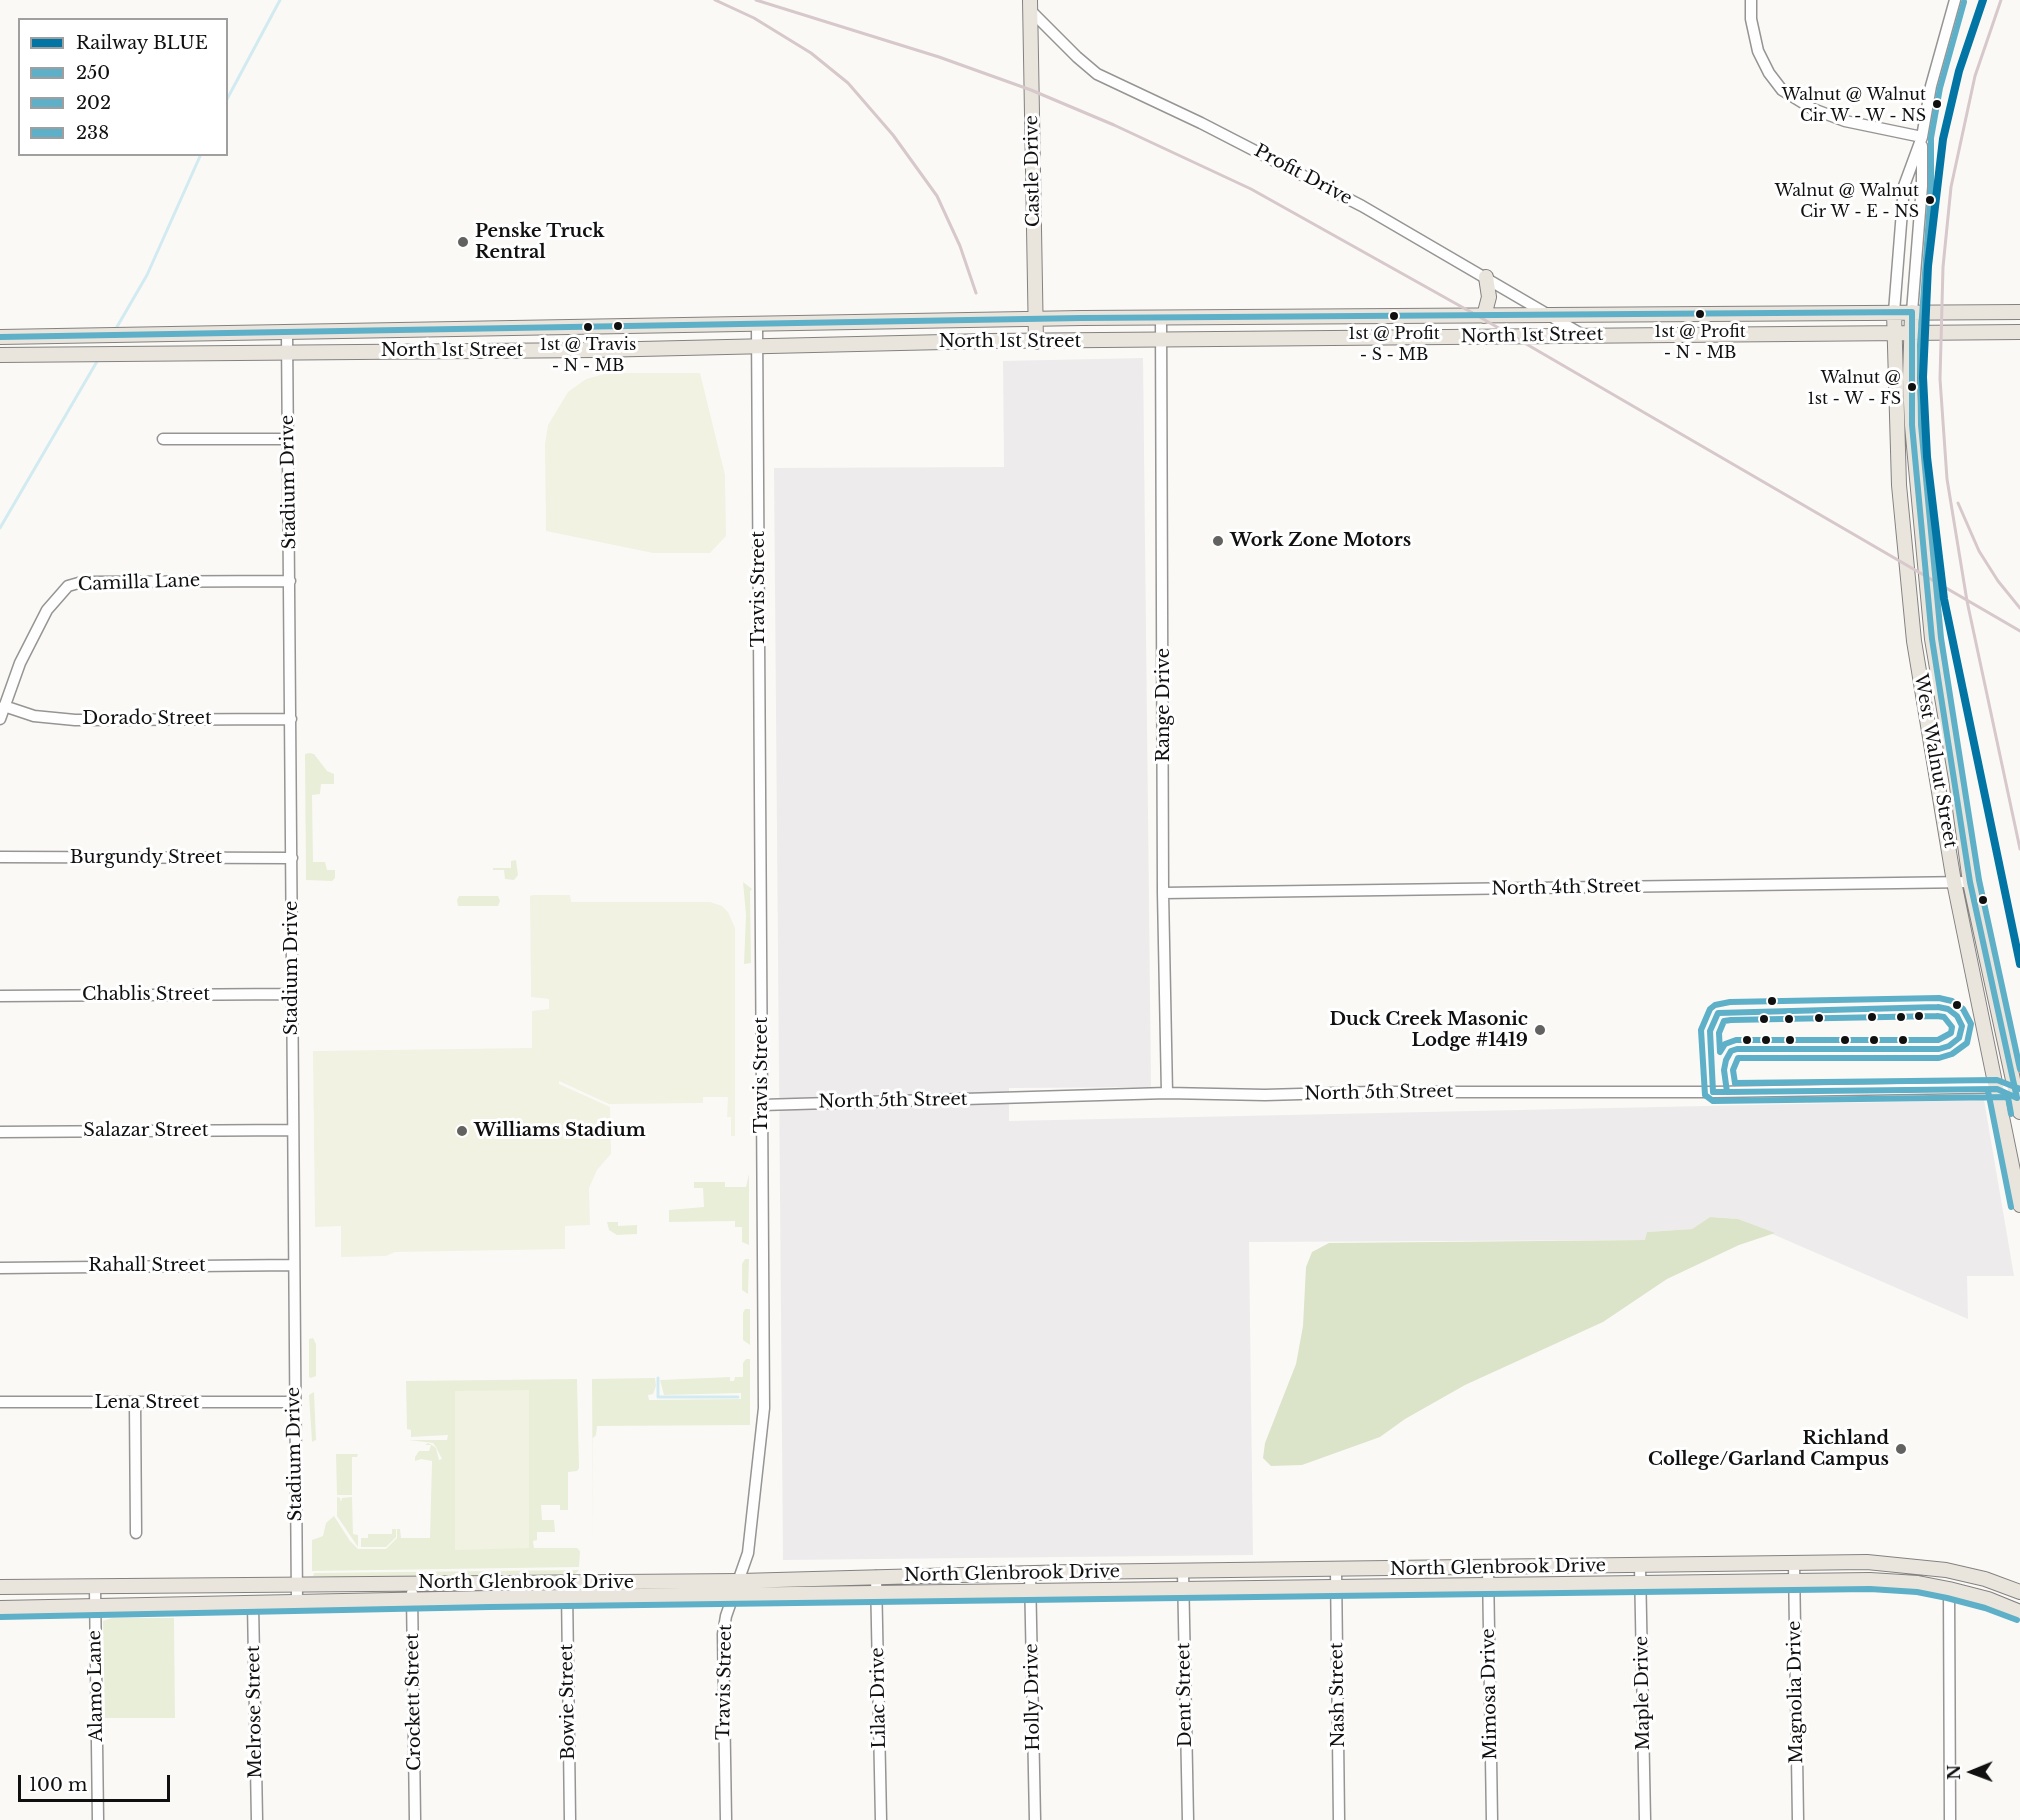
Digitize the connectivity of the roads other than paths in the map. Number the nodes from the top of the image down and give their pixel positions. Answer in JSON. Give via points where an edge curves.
{"nodes":[{"id":1,"x":1751,"y":0,"type":"edge"},
{"id":2,"x":1954,"y":4,"type":"edge"},
{"id":3,"x":1030,"y":5,"type":"edge"},
{"id":4,"x":1922,"y":137,"type":"junction"},
{"id":5,"x":1486,"y":277,"type":"junction"},
{"id":6,"x":1894,"y":312,"type":"junction"},
{"id":7,"x":1912,"y":312,"type":"junction"},
{"id":8,"x":2020,"y":312,"type":"edge"},
{"id":9,"x":1548,"y":314,"type":"junction"},
{"id":10,"x":1484,"y":316,"type":"junction"},
{"id":11,"x":1161,"y":317,"type":"junction"},
{"id":12,"x":1368,"y":317,"type":"junction"},
{"id":13,"x":1035,"y":319,"type":"junction"},
{"id":14,"x":794,"y":324,"type":"junction"},
{"id":15,"x":757,"y":325,"type":"junction"},
{"id":16,"x":612,"y":327,"type":"junction"},
{"id":17,"x":2020,"y":332,"type":"edge"},
{"id":18,"x":204,"y":333,"type":"junction"},
{"id":19,"x":287,"y":333,"type":"junction"},
{"id":20,"x":1893,"y":333,"type":"junction"},
{"id":21,"x":1911,"y":334,"type":"junction"},
{"id":22,"x":1583,"y":335,"type":"junction"},
{"id":23,"x":0,"y":337,"type":"edge"},
{"id":24,"x":1368,"y":338,"type":"junction"},
{"id":25,"x":1162,"y":340,"type":"junction"},
{"id":26,"x":1036,"y":342,"type":"junction"},
{"id":27,"x":758,"y":345,"type":"junction"},
{"id":28,"x":794,"y":345,"type":"junction"},
{"id":29,"x":612,"y":350,"type":"junction"},
{"id":30,"x":288,"y":352,"type":"junction"},
{"id":31,"x":119,"y":353,"type":"junction"},
{"id":32,"x":0,"y":355,"type":"edge"},
{"id":33,"x":163,"y":439,"type":"dead end"},
{"id":34,"x":289,"y":439,"type":"junction"},
{"id":35,"x":1917,"y":483,"type":"junction"},
{"id":36,"x":1899,"y":485,"type":"junction"},
{"id":37,"x":290,"y":581,"type":"junction"},
{"id":38,"x":4,"y":706,"type":"junction"},
{"id":39,"x":0,"y":719,"type":"edge"},
{"id":40,"x":291,"y":719,"type":"junction"},
{"id":41,"x":0,"y":857,"type":"edge"},
{"id":42,"x":292,"y":858,"type":"junction"},
{"id":43,"x":1954,"y":882,"type":"junction"},
{"id":44,"x":1970,"y":882,"type":"junction"},
{"id":45,"x":1163,"y":893,"type":"junction"},
{"id":46,"x":292,"y":994,"type":"junction"},
{"id":47,"x":0,"y":996,"type":"edge"},
{"id":48,"x":1996,"y":1089,"type":"junction"},
{"id":49,"x":1167,"y":1093,"type":"junction"},
{"id":50,"x":2018,"y":1097,"type":"edge"},
{"id":51,"x":762,"y":1105,"type":"junction"},
{"id":52,"x":293,"y":1130,"type":"junction"},
{"id":53,"x":0,"y":1132,"type":"edge"},
{"id":54,"x":2020,"y":1205,"type":"edge"},
{"id":55,"x":294,"y":1265,"type":"junction"},
{"id":56,"x":0,"y":1268,"type":"edge"},
{"id":57,"x":0,"y":1402,"type":"edge"},
{"id":58,"x":295,"y":1402,"type":"junction"},
{"id":59,"x":135,"y":1403,"type":"junction"},
{"id":60,"x":136,"y":1533,"type":"dead end"},
{"id":61,"x":1794,"y":1564,"type":"junction"},
{"id":62,"x":1640,"y":1566,"type":"junction"},
{"id":63,"x":1488,"y":1568,"type":"junction"},
{"id":64,"x":1336,"y":1570,"type":"junction"},
{"id":65,"x":1183,"y":1571,"type":"junction"},
{"id":66,"x":1030,"y":1573,"type":"junction"},
{"id":67,"x":876,"y":1576,"type":"junction"},
{"id":68,"x":740,"y":1581,"type":"junction"},
{"id":69,"x":1794,"y":1581,"type":"junction"},
{"id":70,"x":567,"y":1583,"type":"junction"},
{"id":71,"x":1641,"y":1583,"type":"junction"},
{"id":72,"x":412,"y":1584,"type":"junction"},
{"id":73,"x":297,"y":1585,"type":"junction"},
{"id":74,"x":1489,"y":1586,"type":"junction"},
{"id":75,"x":0,"y":1587,"type":"edge"},
{"id":76,"x":95,"y":1588,"type":"junction"},
{"id":77,"x":1336,"y":1589,"type":"junction"},
{"id":78,"x":1949,"y":1589,"type":"junction"},
{"id":79,"x":1183,"y":1590,"type":"junction"},
{"id":80,"x":1031,"y":1591,"type":"junction"},
{"id":81,"x":2020,"y":1592,"type":"edge"},
{"id":82,"x":877,"y":1594,"type":"junction"},
{"id":83,"x":732,"y":1597,"type":"junction"},
{"id":84,"x":567,"y":1599,"type":"junction"},
{"id":85,"x":412,"y":1600,"type":"junction"},
{"id":86,"x":297,"y":1603,"type":"junction"},
{"id":87,"x":254,"y":1604,"type":"junction"},
{"id":88,"x":95,"y":1605,"type":"junction"},
{"id":89,"x":0,"y":1608,"type":"edge"},
{"id":90,"x":2020,"y":1612,"type":"edge"},
{"id":91,"x":98,"y":1820,"type":"edge"},
{"id":92,"x":257,"y":1820,"type":"edge"},
{"id":93,"x":415,"y":1820,"type":"edge"},
{"id":94,"x":570,"y":1820,"type":"edge"},
{"id":95,"x":726,"y":1820,"type":"edge"},
{"id":96,"x":881,"y":1820,"type":"edge"},
{"id":97,"x":1035,"y":1820,"type":"edge"},
{"id":98,"x":1188,"y":1820,"type":"edge"},
{"id":99,"x":1339,"y":1820,"type":"edge"},
{"id":100,"x":1492,"y":1820,"type":"edge"},
{"id":101,"x":1645,"y":1820,"type":"edge"},
{"id":102,"x":1798,"y":1820,"type":"edge"},
{"id":103,"x":1950,"y":1820,"type":"edge"}],
"edges":[{"from":1,"to":4,"type":"street","via":[[1758,51],[1782,90],[1813,109],[1845,121]]},
{"from":2,"to":4,"type":"street","via":[[1931,86]]},
{"from":3,"to":5,"type":"street","name":"Profit Drive","via":[[1097,74],[1258,151]]},
{"from":3,"to":13,"type":"main road","name":"Castle Drive"},
{"from":4,"to":6,"type":"street","via":[[1904,186]]},
{"from":4,"to":7,"type":"street"},
{"from":5,"to":9,"type":"street","name":"Profit Drive"},
{"from":5,"to":10,"type":"main road","via":[[1489,297]]},
{"from":6,"to":7,"type":"main road","name":"North 1st Street"},
{"from":6,"to":9,"type":"main road","name":"North 1st Street"},
{"from":6,"to":20,"type":"main road","name":"West Walnut Street"},
{"from":7,"to":8,"type":"main road","name":"North 1st Street"},
{"from":7,"to":21,"type":"main road","name":"West Walnut Street"},
{"from":9,"to":10,"type":"main road","name":"North 1st Street"},
{"from":9,"to":22,"type":"street","name":"Profit Drive"},
{"from":10,"to":12,"type":"main road","name":"North 1st Street"},
{"from":11,"to":12,"type":"main road","name":"North 1st Street"},
{"from":11,"to":13,"type":"main road","name":"North 1st Street"},
{"from":11,"to":25,"type":"street","name":"Range Drive"},
{"from":12,"to":24,"type":"main road"},
{"from":13,"to":14,"type":"main road","name":"North 1st Street"},
{"from":13,"to":26,"type":"main road","name":"Castle Drive"},
{"from":14,"to":15,"type":"main road","name":"North 1st Street"},
{"from":14,"to":28,"type":"main road"},
{"from":15,"to":16,"type":"main road","name":"North 1st Street"},
{"from":15,"to":27,"type":"street","name":"Travis Street"},
{"from":16,"to":19,"type":"main road","name":"North 1st Street"},
{"from":16,"to":29,"type":"main road"},
{"from":17,"to":21,"type":"main road","name":"North 1st Street"},
{"from":18,"to":19,"type":"main road","name":"North 1st Street"},
{"from":18,"to":23,"type":"main road","name":"North 1st Street"},
{"from":18,"to":31,"type":"main road","via":[[195,341]]},
{"from":19,"to":30,"type":"street","name":"Stadium Drive"},
{"from":20,"to":21,"type":"main road","name":"North 1st Street"},
{"from":20,"to":22,"type":"main road","name":"North 1st Street"},
{"from":20,"to":36,"type":"main road","name":"West Walnut Street"},
{"from":21,"to":35,"type":"main road","name":"West Walnut Street"},
{"from":22,"to":24,"type":"main road","name":"North 1st Street"},
{"from":24,"to":25,"type":"main road","name":"North 1st Street"},
{"from":25,"to":26,"type":"main road","name":"North 1st Street"},
{"from":25,"to":45,"type":"street","name":"Range Drive"},
{"from":26,"to":28,"type":"main road","name":"North 1st Street"},
{"from":27,"to":28,"type":"main road","name":"North 1st Street"},
{"from":27,"to":29,"type":"main road","name":"North 1st Street"},
{"from":27,"to":51,"type":"street","name":"Travis Street"},
{"from":29,"to":30,"type":"main road","name":"North 1st Street"},
{"from":30,"to":31,"type":"main road","name":"North 1st Street"},
{"from":30,"to":34,"type":"street","name":"Stadium Drive"},
{"from":31,"to":32,"type":"main road","name":"North 1st Street"},
{"from":33,"to":34,"type":"street"},
{"from":34,"to":37,"type":"street","name":"Stadium Drive"},
{"from":35,"to":36,"type":"main road"},
{"from":35,"to":44,"type":"main road","name":"West Walnut Street","via":[[1932,639]]},
{"from":36,"to":43,"type":"main road","name":"West Walnut Street","via":[[1914,641]]},
{"from":37,"to":38,"type":"street","name":"Camilla Lane","via":[[82,582],[68,586],[47,610]]},
{"from":37,"to":40,"type":"street","name":"Stadium Drive"},
{"from":38,"to":39,"type":"street","name":"Camilla Lane"},
{"from":38,"to":40,"type":"street","name":"Dorado Street","via":[[34,716],[75,720]]},
{"from":40,"to":42,"type":"street","name":"Stadium Drive"},
{"from":41,"to":42,"type":"street","name":"Burgundy Street"},
{"from":42,"to":46,"type":"street","name":"Stadium Drive"},
{"from":43,"to":44,"type":"street","name":"North 4th Street"},
{"from":43,"to":45,"type":"street","name":"North 4th Street"},
{"from":43,"to":48,"type":"main road","name":"West Walnut Street"},
{"from":44,"to":50,"type":"main road","name":"West Walnut Street"},
{"from":45,"to":49,"type":"street","name":"Range Drive"},
{"from":46,"to":47,"type":"street","name":"Chablis Street"},
{"from":46,"to":52,"type":"street","name":"Stadium Drive"},
{"from":48,"to":49,"type":"street","name":"North 5th Street"},
{"from":48,"to":50,"type":"street","name":"North 5th Street"},
{"from":48,"to":54,"type":"main road","name":"West Walnut Street"},
{"from":49,"to":51,"type":"street","name":"North 5th Street"},
{"from":51,"to":68,"type":"street","name":"Travis Street","via":[[764,1408],[751,1535]]},
{"from":52,"to":53,"type":"street","name":"Salazar Street"},
{"from":52,"to":55,"type":"street","name":"Stadium Drive"},
{"from":55,"to":56,"type":"street","name":"Rahall Street"},
{"from":55,"to":58,"type":"street","name":"Stadium Drive"},
{"from":57,"to":59,"type":"street","name":"Lena Street"},
{"from":58,"to":59,"type":"street","name":"Lena Street"},
{"from":58,"to":73,"type":"street","name":"Stadium Drive"},
{"from":59,"to":60,"type":"street"},
{"from":61,"to":62,"type":"main road","name":"North Glenbrook Drive"},
{"from":61,"to":69,"type":"street","name":"Magnolia Drive"},
{"from":61,"to":81,"type":"main road","name":"North Glenbrook Drive","via":[[1916,1565],[1985,1579]]},
{"from":62,"to":63,"type":"main road","name":"North Glenbrook Drive"},
{"from":62,"to":71,"type":"street","name":"Maple Drive"},
{"from":63,"to":64,"type":"main road","name":"North Glenbrook Drive"},
{"from":63,"to":74,"type":"street","name":"Mimosa Drive"},
{"from":64,"to":65,"type":"main road","name":"North Glenbrook Drive"},
{"from":64,"to":77,"type":"street","name":"Nash Street"},
{"from":65,"to":66,"type":"main road","name":"North Glenbrook Drive"},
{"from":65,"to":79,"type":"street","name":"Dent Street"},
{"from":66,"to":67,"type":"main road","name":"North Glenbrook Drive"},
{"from":66,"to":80,"type":"street","name":"Holly Drive"},
{"from":67,"to":68,"type":"main road","name":"North Glenbrook Drive"},
{"from":67,"to":82,"type":"street","name":"Lilac Drive"},
{"from":68,"to":70,"type":"main road","name":"North Glenbrook Drive"},
{"from":68,"to":83,"type":"street","name":"Travis Street"},
{"from":69,"to":71,"type":"main road","name":"North Glenbrook Drive"},
{"from":69,"to":78,"type":"main road","name":"North Glenbrook Drive","via":[[1900,1581]]},
{"from":69,"to":102,"type":"street","name":"Magnolia Drive"},
{"from":70,"to":72,"type":"main road","name":"North Glenbrook Drive"},
{"from":70,"to":84,"type":"street","name":"Bowie Street"},
{"from":71,"to":74,"type":"main road","name":"North Glenbrook Drive"},
{"from":71,"to":101,"type":"street","name":"Maple Drive"},
{"from":72,"to":73,"type":"main road","name":"North Glenbrook Drive"},
{"from":72,"to":85,"type":"street","name":"Crockett Street"},
{"from":73,"to":76,"type":"main road","name":"North Glenbrook Drive"},
{"from":73,"to":86,"type":"street","name":"Stadium Drive"},
{"from":74,"to":77,"type":"main road","name":"North Glenbrook Drive"},
{"from":74,"to":100,"type":"street","name":"Mimosa Drive"},
{"from":75,"to":76,"type":"main road","name":"North Glenbrook Drive"},
{"from":76,"to":88,"type":"street","name":"Alamo Lane"},
{"from":77,"to":79,"type":"main road","name":"North Glenbrook Drive"},
{"from":77,"to":99,"type":"street","name":"Nash Street"},
{"from":78,"to":90,"type":"main road","name":"North Glenbrook Drive"},
{"from":78,"to":103,"type":"street"},
{"from":79,"to":80,"type":"main road","name":"North Glenbrook Drive"},
{"from":79,"to":98,"type":"street","name":"Dent Street"},
{"from":80,"to":82,"type":"main road","name":"North Glenbrook Drive"},
{"from":80,"to":97,"type":"street","name":"Holly Drive"},
{"from":82,"to":83,"type":"main road","name":"North Glenbrook Drive"},
{"from":82,"to":96,"type":"street","name":"Lilac Drive"},
{"from":83,"to":84,"type":"main road","name":"North Glenbrook Drive"},
{"from":83,"to":95,"type":"street","name":"Travis Street","via":[[723,1634]]},
{"from":84,"to":85,"type":"main road","name":"North Glenbrook Drive"},
{"from":84,"to":94,"type":"street","name":"Bowie Street"},
{"from":85,"to":86,"type":"main road","name":"North Glenbrook Drive"},
{"from":85,"to":93,"type":"street","name":"Crockett Street"},
{"from":86,"to":87,"type":"main road","name":"North Glenbrook Drive"},
{"from":87,"to":88,"type":"main road","name":"North Glenbrook Drive"},
{"from":87,"to":92,"type":"street","name":"Melrose Street"},
{"from":88,"to":89,"type":"main road","name":"North Glenbrook Drive"},
{"from":88,"to":91,"type":"street","name":"Alamo Lane"}]}
